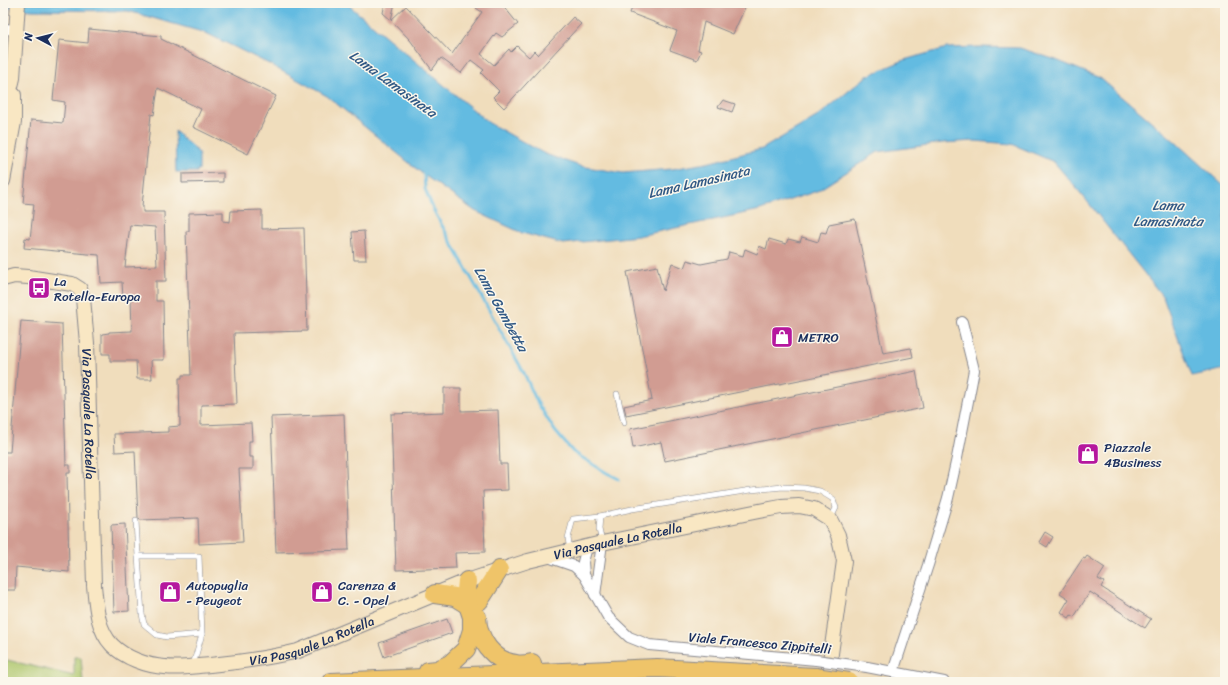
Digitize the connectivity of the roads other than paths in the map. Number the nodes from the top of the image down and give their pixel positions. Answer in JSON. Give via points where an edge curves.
{"nodes":[{"id":1,"x":18,"y":3,"type":"edge"},
{"id":2,"x":12,"y":26,"type":"edge"},
{"id":3,"x":13,"y":78,"type":"junction"},
{"id":4,"x":3,"y":119,"type":"edge"},
{"id":5,"x":3,"y":181,"type":"edge"},
{"id":6,"x":7,"y":275,"type":"edge"},
{"id":7,"x":962,"y":322,"type":"dead end"},
{"id":8,"x":617,"y":394,"type":"dead end"},
{"id":9,"x":624,"y":423,"type":"dead end"},
{"id":10,"x":600,"y":516,"type":"junction"},
{"id":11,"x":830,"y":519,"type":"junction"},
{"id":12,"x":136,"y":521,"type":"dead end"},
{"id":13,"x":602,"y":544,"type":"junction"},
{"id":14,"x":587,"y":548,"type":"junction"},
{"id":15,"x":570,"y":551,"type":"junction"},
{"id":16,"x":138,"y":556,"type":"junction"},
{"id":17,"x":548,"y":557,"type":"junction"},
{"id":18,"x":499,"y":570,"type":"junction"},
{"id":19,"x":584,"y":575,"type":"junction"},
{"id":20,"x":467,"y":581,"type":"junction"},
{"id":21,"x":435,"y":594,"type":"junction"},
{"id":22,"x":595,"y":595,"type":"junction"},
{"id":23,"x":473,"y":603,"type":"junction"},
{"id":24,"x":202,"y":634,"type":"junction"},
{"id":25,"x":192,"y":666,"type":"junction"},
{"id":26,"x":573,"y":671,"type":"junction"},
{"id":27,"x":893,"y":672,"type":"junction"},
{"id":28,"x":819,"y":673,"type":"edge"},
{"id":29,"x":339,"y":681,"type":"edge"},
{"id":30,"x":849,"y":682,"type":"edge"},
{"id":31,"x":944,"y":682,"type":"edge"}],
"edges":[{"from":1,"to":2,"type":"street"},
{"from":2,"to":3,"type":"street"},
{"from":3,"to":4,"type":"street"},
{"from":3,"to":5,"type":"street","via":[[14,122]]},
{"from":6,"to":25,"type":"street","name":"Via Pasquale La Rotella","via":[[72,284],[80,289],[83,298],[87,343],[94,585],[97,616],[105,633],[112,645],[143,663],[164,668]]},
{"from":7,"to":27,"type":"street","via":[[974,370],[957,458],[948,498]]},
{"from":8,"to":9,"type":"lane"},
{"from":10,"to":11,"type":"lane","via":[[738,492],[783,487],[820,491],[833,499],[836,508]]},
{"from":10,"to":13,"type":"lane"},
{"from":10,"to":15,"type":"lane","via":[[574,519],[568,538]]},
{"from":11,"to":13,"type":"street","name":"Via Pasquale La Rotella","via":[[814,509],[799,506],[781,507]]},
{"from":11,"to":28,"type":"street","via":[[838,535],[844,560]]},
{"from":12,"to":16,"type":"lane"},
{"from":13,"to":14,"type":"street","name":"Via Pasquale La Rotella"},
{"from":13,"to":22,"type":"street"},
{"from":14,"to":15,"type":"street","name":"Via Pasquale La Rotella"},
{"from":14,"to":19,"type":"street","via":[[583,562]]},
{"from":15,"to":17,"type":"street","name":"Via Pasquale La Rotella"},
{"from":16,"to":24,"type":"lane","via":[[144,624],[157,636]]},
{"from":16,"to":24,"type":"lane","via":[[199,556]]},
{"from":17,"to":18,"type":"street","name":"Via Pasquale La Rotella"},
{"from":17,"to":19,"type":"street","via":[[574,566]]},
{"from":18,"to":20,"type":"street","name":"Via Pasquale La Rotella"},
{"from":18,"to":23,"type":"highway"},
{"from":19,"to":22,"type":"street","name":"Viale Francesco Zippitelli"},
{"from":20,"to":21,"type":"street","name":"Via Pasquale La Rotella"},
{"from":20,"to":23,"type":"highway","via":[[478,592]]},
{"from":21,"to":23,"type":"highway"},
{"from":21,"to":25,"type":"street","name":"Via Pasquale La Rotella","via":[[298,651],[270,658]]},
{"from":22,"to":28,"type":"street","name":"Viale Francesco Zippitelli","via":[[608,617],[628,636],[649,645]]},
{"from":23,"to":26,"type":"highway","via":[[480,636],[492,653],[516,664],[551,662]]},
{"from":23,"to":29,"type":"highway","via":[[472,630],[466,649],[450,664],[437,670],[383,673]]},
{"from":24,"to":25,"type":"lane"},
{"from":26,"to":28,"type":"highway","via":[[657,668]]},
{"from":26,"to":29,"type":"highway"},
{"from":27,"to":28,"type":"street","name":"Viale Francesco Zippitelli","bridge":true,"via":[[867,667]]},
{"from":27,"to":31,"type":"street","name":"Viale Francesco Zippitelli"},
{"from":28,"to":30,"type":"highway","bridge":true}]}
